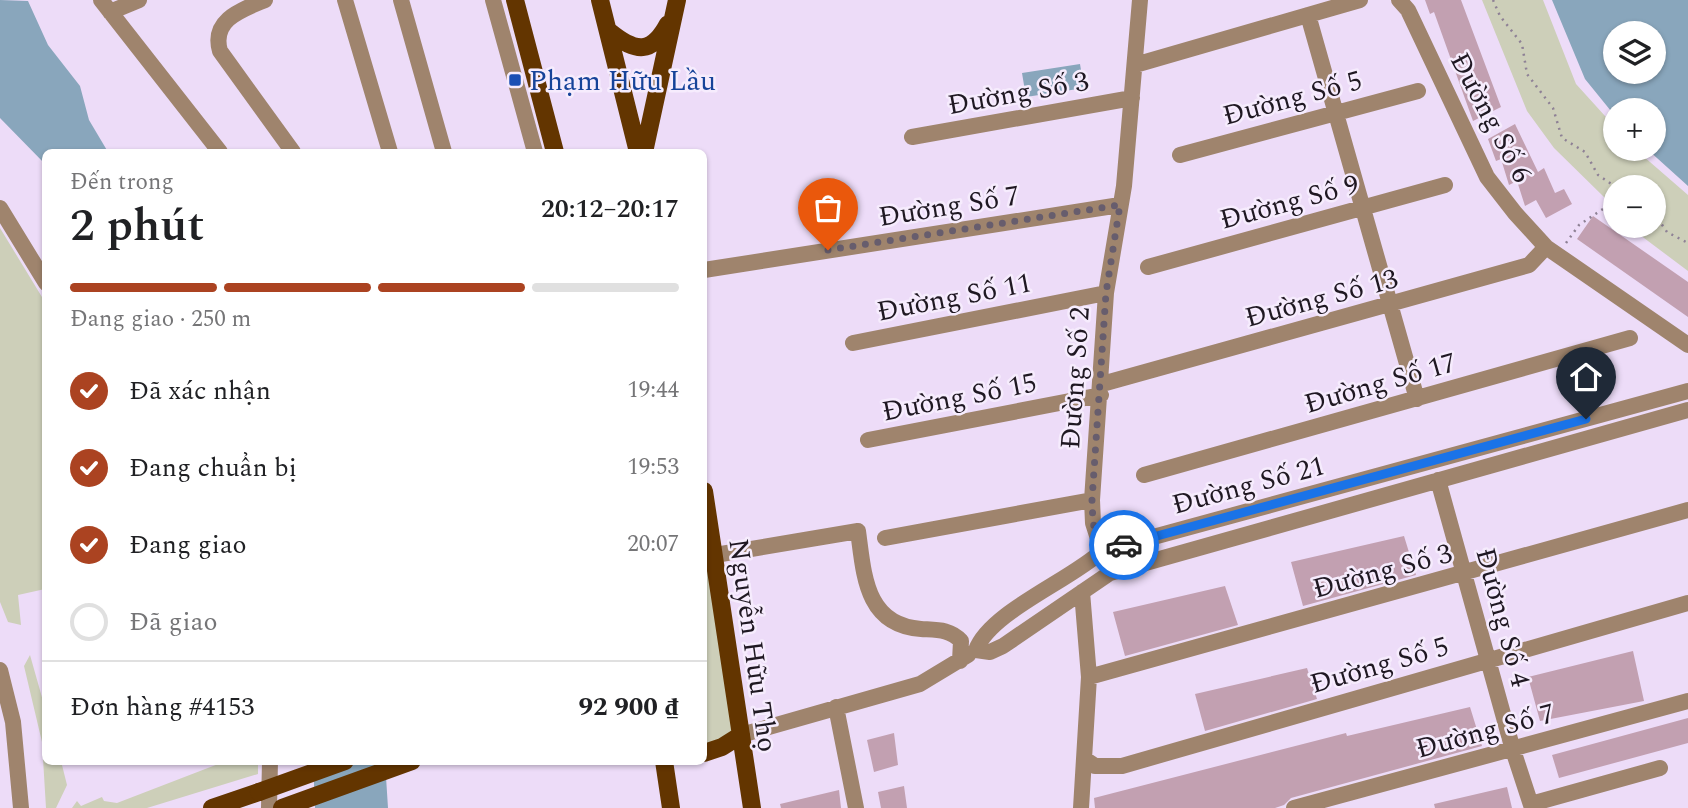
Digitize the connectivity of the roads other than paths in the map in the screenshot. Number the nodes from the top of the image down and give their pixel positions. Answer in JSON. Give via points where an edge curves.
{"nodes":[{"id":1,"x":139,"y":0,"type":"edge"},
{"id":2,"x":265,"y":0,"type":"edge"},
{"id":3,"x":345,"y":0,"type":"edge"},
{"id":4,"x":401,"y":0,"type":"edge"},
{"id":5,"x":493,"y":0,"type":"edge"},
{"id":6,"x":515,"y":0,"type":"edge"},
{"id":7,"x":600,"y":0,"type":"edge"},
{"id":8,"x":1140,"y":0,"type":"edge"},
{"id":9,"x":1360,"y":0,"type":"edge"},
{"id":10,"x":1399,"y":0,"type":"edge"},
{"id":11,"x":105,"y":6,"type":"edge"},
{"id":12,"x":676,"y":6,"type":"edge"},
{"id":13,"x":1308,"y":15,"type":"junction"},
{"id":14,"x":610,"y":32,"type":"junction"},
{"id":15,"x":1135,"y":65,"type":"junction"},
{"id":16,"x":1418,"y":91,"type":"dead end"},
{"id":17,"x":1132,"y":98,"type":"junction"},
{"id":18,"x":1336,"y":113,"type":"junction"},
{"id":19,"x":912,"y":137,"type":"dead end"},
{"id":20,"x":218,"y":149,"type":"edge"},
{"id":21,"x":291,"y":149,"type":"edge"},
{"id":22,"x":389,"y":149,"type":"edge"},
{"id":23,"x":443,"y":149,"type":"edge"},
{"id":24,"x":534,"y":149,"type":"edge"},
{"id":25,"x":554,"y":149,"type":"edge"},
{"id":26,"x":637,"y":149,"type":"edge"},
{"id":27,"x":645,"y":149,"type":"edge"},
{"id":28,"x":1180,"y":155,"type":"dead end"},
{"id":29,"x":1445,"y":185,"type":"dead end"},
{"id":30,"x":1120,"y":205,"type":"junction"},
{"id":31,"x":0,"y":208,"type":"edge"},
{"id":32,"x":1363,"y":208,"type":"junction"},
{"id":33,"x":1546,"y":247,"type":"junction"},
{"id":34,"x":1147,"y":267,"type":"dead end"},
{"id":35,"x":707,"y":270,"type":"edge"},
{"id":36,"x":42,"y":276,"type":"edge"},
{"id":37,"x":1106,"y":293,"type":"junction"},
{"id":38,"x":1390,"y":305,"type":"junction"},
{"id":39,"x":1630,"y":338,"type":"dead end"},
{"id":40,"x":853,"y":343,"type":"dead end"},
{"id":41,"x":1688,"y":345,"type":"edge"},
{"id":42,"x":1101,"y":390,"type":"junction"},
{"id":43,"x":1688,"y":391,"type":"edge"},
{"id":44,"x":1416,"y":399,"type":"junction"},
{"id":45,"x":1688,"y":410,"type":"edge"},
{"id":46,"x":868,"y":440,"type":"dead end"},
{"id":47,"x":1144,"y":475,"type":"dead end"},
{"id":48,"x":1438,"y":480,"type":"junction"},
{"id":49,"x":1092,"y":500,"type":"junction"},
{"id":50,"x":707,"y":508,"type":"edge"},
{"id":51,"x":1688,"y":510,"type":"edge"},
{"id":52,"x":885,"y":538,"type":"dead end"},
{"id":53,"x":1102,"y":551,"type":"junction"},
{"id":54,"x":715,"y":555,"type":"junction"},
{"id":55,"x":1465,"y":574,"type":"junction"},
{"id":56,"x":1082,"y":592,"type":"junction"},
{"id":57,"x":1688,"y":603,"type":"edge"},
{"id":58,"x":976,"y":650,"type":"junction"},
{"id":59,"x":1488,"y":660,"type":"junction"},
{"id":60,"x":960,"y":661,"type":"junction"},
{"id":61,"x":0,"y":670,"type":"edge"},
{"id":62,"x":1089,"y":677,"type":"junction"},
{"id":63,"x":1688,"y":701,"type":"edge"},
{"id":64,"x":836,"y":707,"type":"junction"},
{"id":65,"x":741,"y":735,"type":"junction"},
{"id":66,"x":1513,"y":750,"type":"junction"},
{"id":67,"x":707,"y":752,"type":"edge"},
{"id":68,"x":1086,"y":760,"type":"junction"},
{"id":69,"x":270,"y":765,"type":"edge"},
{"id":70,"x":334,"y":765,"type":"edge"},
{"id":71,"x":401,"y":765,"type":"edge"},
{"id":72,"x":665,"y":765,"type":"edge"},
{"id":73,"x":1660,"y":768,"type":"dead end"},
{"id":74,"x":1531,"y":806,"type":"edge"},
{"id":75,"x":21,"y":808,"type":"edge"},
{"id":76,"x":212,"y":808,"type":"edge"},
{"id":77,"x":269,"y":808,"type":"edge"},
{"id":78,"x":282,"y":808,"type":"edge"},
{"id":79,"x":671,"y":808,"type":"edge"},
{"id":80,"x":752,"y":808,"type":"edge"},
{"id":81,"x":856,"y":808,"type":"edge"},
{"id":82,"x":1081,"y":808,"type":"edge"},
{"id":83,"x":1294,"y":808,"type":"edge"}],
"edges":[{"from":1,"to":11,"type":"street"},
{"from":2,"to":21,"type":"street","via":[[228,19],[217,40],[220,51]]},
{"from":3,"to":22,"type":"street"},
{"from":4,"to":23,"type":"street"},
{"from":5,"to":24,"type":"street"},
{"from":6,"to":25,"type":"main road"},
{"from":7,"to":14,"type":"main road"},
{"from":8,"to":15,"type":"street","name":"Đường Số 2"},
{"from":9,"to":13,"type":"street"},
{"from":10,"to":33,"type":"street","name":"Đường Số 6","via":[[1408,10],[1487,177]]},
{"from":11,"to":20,"type":"street"},
{"from":12,"to":14,"type":"main road","via":[[660,39],[649,47],[634,47]]},
{"from":12,"to":27,"type":"main road"},
{"from":13,"to":15,"type":"street"},
{"from":13,"to":18,"type":"street"},
{"from":14,"to":26,"type":"main road"},
{"from":15,"to":17,"type":"street","name":"Đường Số 2"},
{"from":16,"to":18,"type":"street","name":"Đường Số 5"},
{"from":17,"to":19,"type":"street","name":"Đường Số 3"},
{"from":17,"to":30,"type":"street","name":"Đường Số 2"},
{"from":18,"to":28,"type":"street","name":"Đường Số 5"},
{"from":18,"to":32,"type":"street"},
{"from":29,"to":32,"type":"street","name":"Đường Số 9"},
{"from":30,"to":35,"type":"street","name":"Đường Số 7"},
{"from":30,"to":37,"type":"street","name":"Đường Số 2"},
{"from":31,"to":36,"type":"street"},
{"from":32,"to":34,"type":"street","name":"Đường Số 9"},
{"from":32,"to":38,"type":"street"},
{"from":33,"to":38,"type":"street","name":"Đường Số 13","via":[[1530,265]]},
{"from":33,"to":41,"type":"street","name":"Đường Số 6"},
{"from":37,"to":40,"type":"street","name":"Đường Số 11"},
{"from":37,"to":42,"type":"street","name":"Đường Số 2"},
{"from":38,"to":42,"type":"street","name":"Đường Số 13"},
{"from":38,"to":44,"type":"street"},
{"from":39,"to":44,"type":"street","name":"Đường Số 17"},
{"from":42,"to":46,"type":"street","name":"Đường Số 15"},
{"from":42,"to":49,"type":"street","name":"Đường Số 2"},
{"from":43,"to":53,"type":"street","name":"Đường Số 21"},
{"from":44,"to":47,"type":"street","name":"Đường Số 17"},
{"from":45,"to":48,"type":"street","name":"Đường Số 21"},
{"from":48,"to":55,"type":"street","name":"Đường Số 4"},
{"from":48,"to":56,"type":"street","name":"Đường Số 21","via":[[1110,573]]},
{"from":49,"to":52,"type":"street"},
{"from":49,"to":53,"type":"street","name":"Đường Số 2"},
{"from":50,"to":54,"type":"main road","name":"Nguyễn Hữu Thọ"},
{"from":51,"to":55,"type":"street","name":"Đường Số 3"},
{"from":53,"to":58,"type":"street","name":"Đường Số 21","via":[[981,638]]},
{"from":54,"to":60,"type":"street","via":[[858,531],[872,603],[890,619],[911,628],[953,633],[961,641]]},
{"from":54,"to":65,"type":"main road","name":"Nguyễn Hữu Thọ"},
{"from":55,"to":59,"type":"street","name":"Đường Số 4"},
{"from":55,"to":62,"type":"street","name":"Đường Số 3"},
{"from":56,"to":58,"type":"street","name":"Đường Số 21","via":[[1003,646],[990,653]]},
{"from":56,"to":62,"type":"street"},
{"from":57,"to":59,"type":"street","name":"Đường Số 5"},
{"from":58,"to":60,"type":"street"},
{"from":59,"to":66,"type":"street","name":"Đường Số 4"},
{"from":59,"to":68,"type":"street","name":"Đường Số 5","via":[[1122,766],[1095,766]]},
{"from":60,"to":64,"type":"street","via":[[920,684]]},
{"from":61,"to":75,"type":"street","via":[[13,722]]},
{"from":62,"to":68,"type":"street"},
{"from":63,"to":66,"type":"street","name":"Đường Số 7"},
{"from":64,"to":65,"type":"street"},
{"from":64,"to":81,"type":"street"},
{"from":65,"to":67,"type":"main road"},
{"from":65,"to":80,"type":"main road","name":"Nguyễn Hữu Thọ"},
{"from":66,"to":74,"type":"street","name":"Đường Số 4"},
{"from":66,"to":83,"type":"street","name":"Đường Số 7"},
{"from":68,"to":82,"type":"street"},
{"from":69,"to":77,"type":"street"},
{"from":70,"to":76,"type":"main road","bridge":true},
{"from":71,"to":78,"type":"main road"},
{"from":72,"to":79,"type":"main road"},
{"from":73,"to":74,"type":"street"}]}
